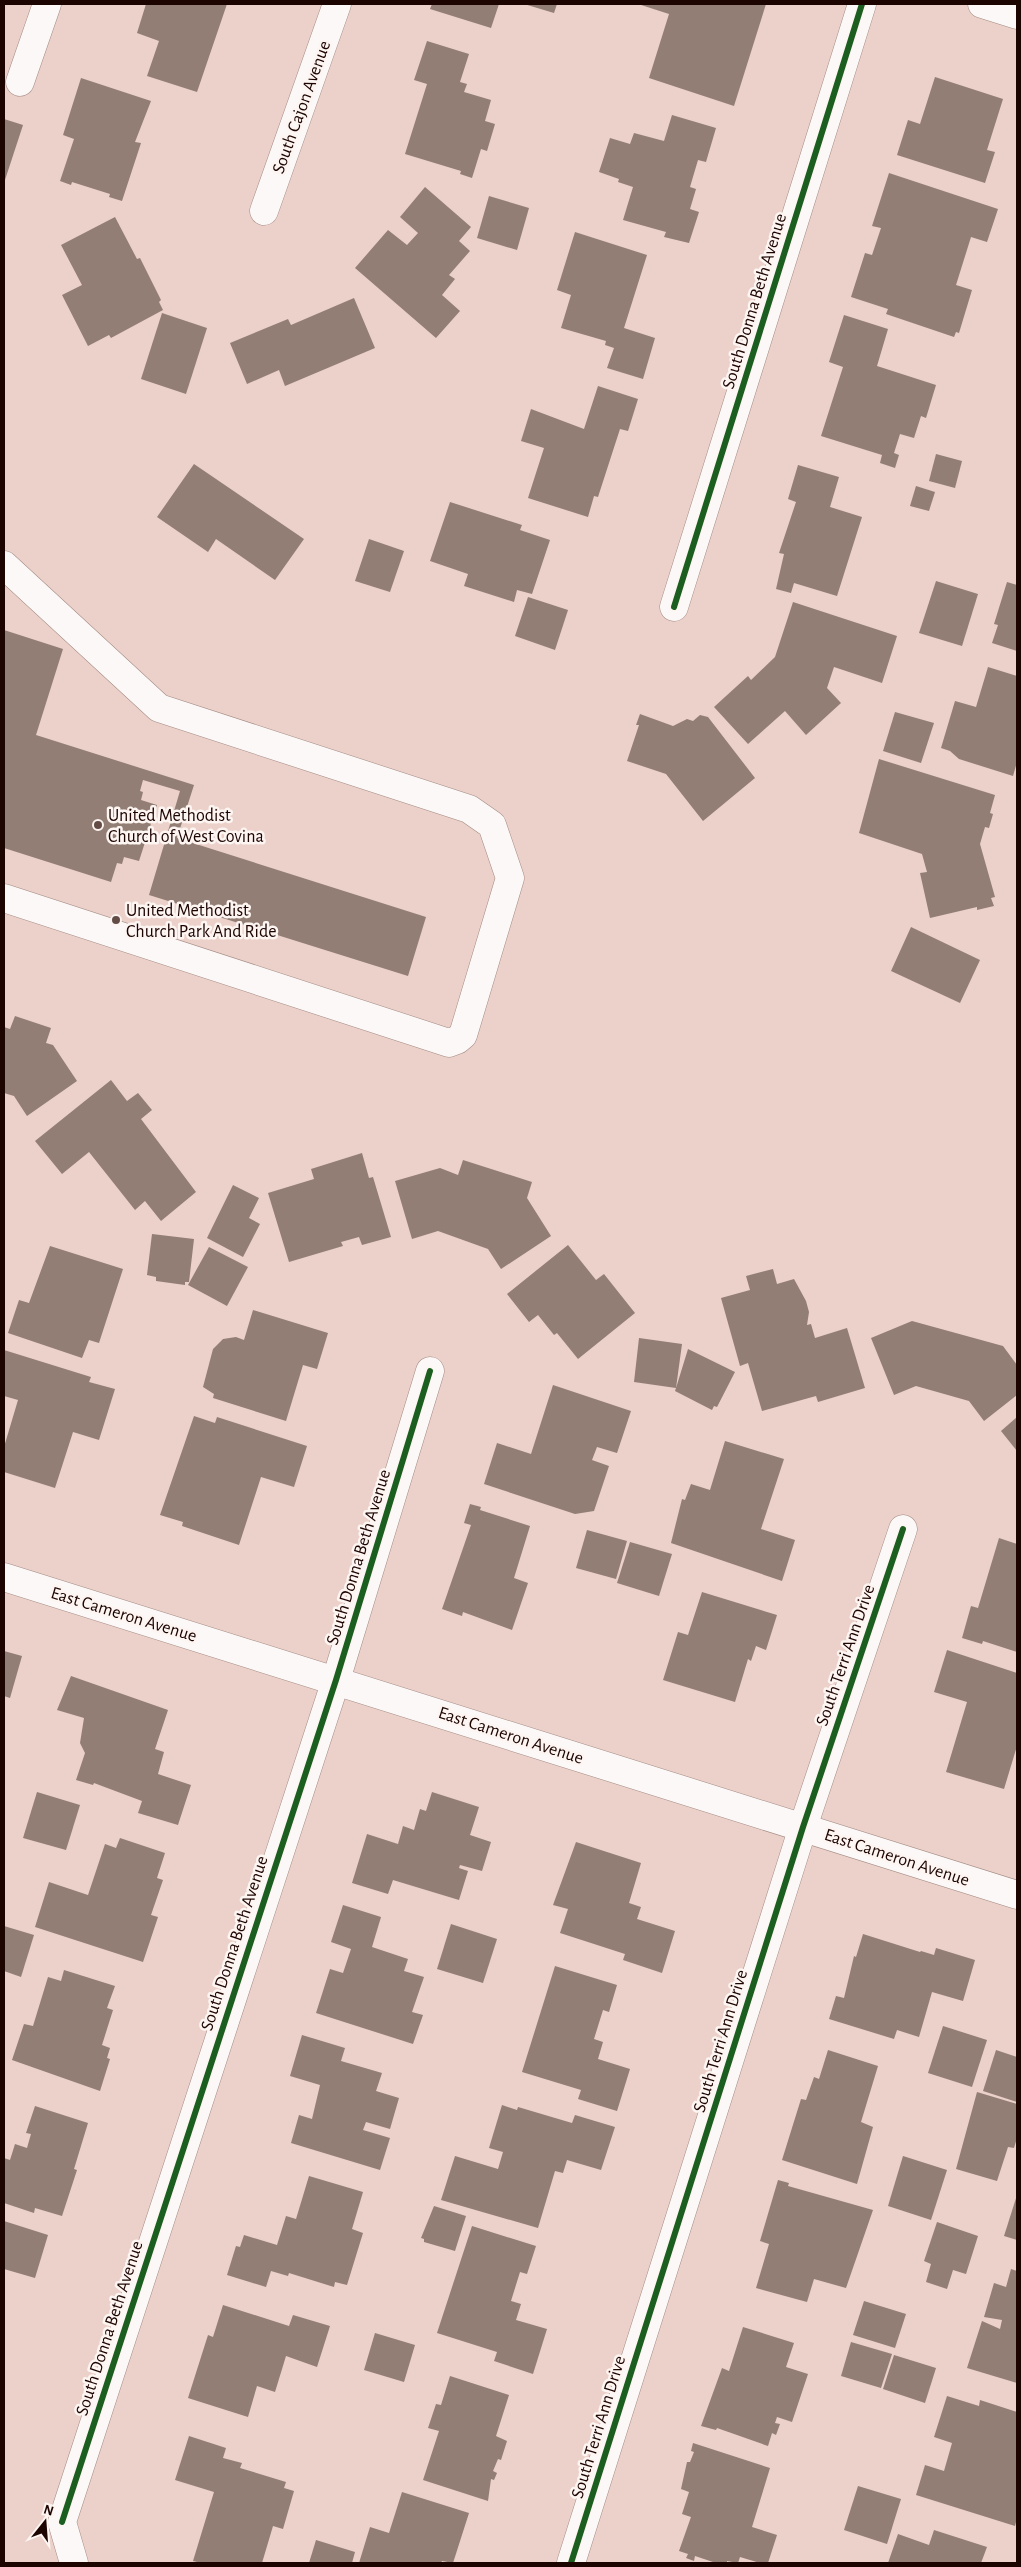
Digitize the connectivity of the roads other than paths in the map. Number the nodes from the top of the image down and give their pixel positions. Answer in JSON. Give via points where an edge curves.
{"nodes":[{"id":1,"x":47,"y":4,"type":"edge"},
{"id":2,"x":337,"y":4,"type":"edge"},
{"id":3,"x":862,"y":4,"type":"edge"},
{"id":4,"x":982,"y":4,"type":"edge"},
{"id":5,"x":1017,"y":15,"type":"edge"},
{"id":6,"x":20,"y":82,"type":"dead end"},
{"id":7,"x":264,"y":210,"type":"dead end"},
{"id":8,"x":4,"y":565,"type":"edge"},
{"id":9,"x":674,"y":607,"type":"dead end"},
{"id":10,"x":4,"y":898,"type":"edge"},
{"id":11,"x":430,"y":1371,"type":"dead end"},
{"id":12,"x":903,"y":1529,"type":"dead end"},
{"id":13,"x":4,"y":1577,"type":"edge"},
{"id":14,"x":336,"y":1680,"type":"junction"},
{"id":15,"x":803,"y":1827,"type":"junction"},
{"id":16,"x":1017,"y":1895,"type":"edge"},
{"id":17,"x":74,"y":2563,"type":"edge"},
{"id":18,"x":571,"y":2563,"type":"edge"}],
"edges":[{"from":1,"to":6,"type":"street"},
{"from":2,"to":7,"type":"street","name":"South Cajon Avenue"},
{"from":3,"to":9,"type":"street","name":"South Donna Beth Avenue"},
{"from":4,"to":5,"type":"street"},
{"from":8,"to":10,"type":"street","via":[[159,708],[469,809],[492,825],[510,878],[463,1035],[449,1043]]},
{"from":11,"to":14,"type":"street","name":"South Donna Beth Avenue"},
{"from":12,"to":15,"type":"street","name":"South Terri Ann Drive"},
{"from":13,"to":14,"type":"street","name":"East Cameron Avenue"},
{"from":14,"to":15,"type":"street","name":"East Cameron Avenue"},
{"from":14,"to":17,"type":"street","name":"South Donna Beth Avenue","via":[[62,2522]]},
{"from":15,"to":16,"type":"street","name":"East Cameron Avenue"},
{"from":15,"to":18,"type":"street","name":"South Terri Ann Drive"}]}
